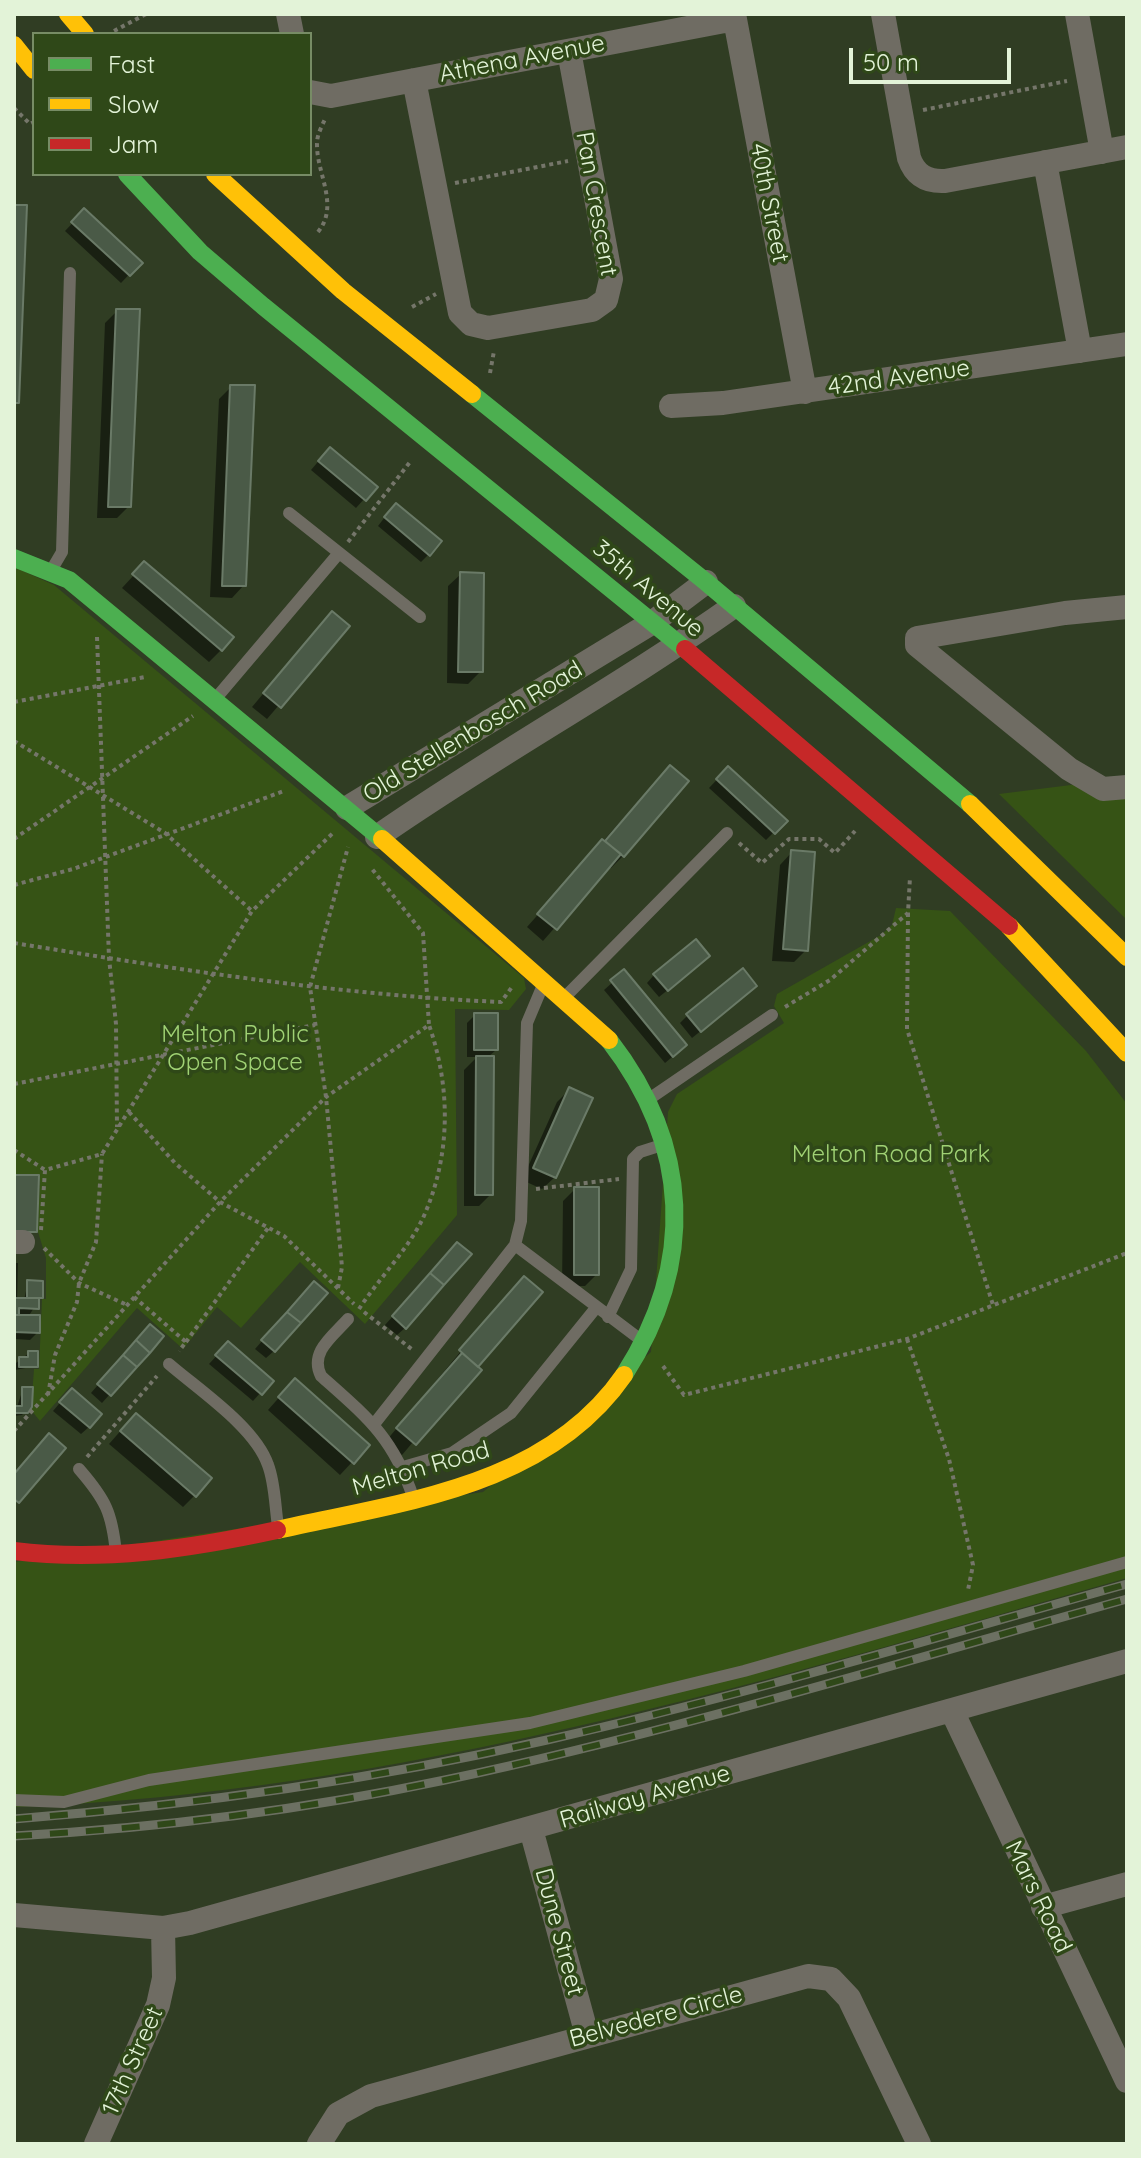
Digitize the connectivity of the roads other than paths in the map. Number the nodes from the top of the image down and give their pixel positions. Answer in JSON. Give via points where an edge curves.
{"nodes":[{"id":1,"x":68,"y":14,"type":"edge"},
{"id":2,"x":883,"y":14,"type":"edge"},
{"id":3,"x":1077,"y":14,"type":"edge"},
{"id":4,"x":734,"y":17,"type":"edge"},
{"id":5,"x":83,"y":32,"type":"edge"},
{"id":6,"x":14,"y":45,"type":"edge"},
{"id":7,"x":569,"y":51,"type":"junction"},
{"id":8,"x":32,"y":68,"type":"edge"},
{"id":9,"x":414,"y":80,"type":"junction"},
{"id":10,"x":312,"y":92,"type":"edge"},
{"id":11,"x":1127,"y":147,"type":"edge"},
{"id":12,"x":1102,"y":152,"type":"junction"},
{"id":13,"x":1045,"y":162,"type":"junction"},
{"id":14,"x":129,"y":176,"type":"edge"},
{"id":15,"x":217,"y":176,"type":"edge"},
{"id":16,"x":70,"y":273,"type":"dead end"},
{"id":17,"x":1127,"y":344,"type":"edge"},
{"id":18,"x":1080,"y":351,"type":"junction"},
{"id":19,"x":805,"y":392,"type":"junction"},
{"id":20,"x":671,"y":406,"type":"dead end"},
{"id":21,"x":289,"y":513,"type":"dead end"},
{"id":22,"x":339,"y":553,"type":"junction"},
{"id":23,"x":14,"y":558,"type":"edge"},
{"id":24,"x":51,"y":572,"type":"junction"},
{"id":25,"x":706,"y":582,"type":"junction"},
{"id":26,"x":734,"y":606,"type":"junction"},
{"id":27,"x":1127,"y":607,"type":"edge"},
{"id":28,"x":420,"y":617,"type":"dead end"},
{"id":29,"x":653,"y":622,"type":"junction"},
{"id":30,"x":678,"y":646,"type":"junction"},
{"id":31,"x":215,"y":700,"type":"junction"},
{"id":32,"x":1127,"y":787,"type":"edge"},
{"id":33,"x":347,"y":808,"type":"junction"},
{"id":34,"x":727,"y":833,"type":"road end"},
{"id":35,"x":377,"y":837,"type":"junction"},
{"id":36,"x":1127,"y":957,"type":"edge"},
{"id":37,"x":545,"y":980,"type":"junction"},
{"id":38,"x":565,"y":997,"type":"junction"},
{"id":39,"x":772,"y":1015,"type":"road end"},
{"id":40,"x":1127,"y":1053,"type":"edge"},
{"id":41,"x":649,"y":1099,"type":"junction"},
{"id":42,"x":666,"y":1144,"type":"junction"},
{"id":43,"x":515,"y":1245,"type":"junction"},
{"id":44,"x":595,"y":1309,"type":"junction"},
{"id":45,"x":608,"y":1317,"type":"junction"},
{"id":46,"x":348,"y":1319,"type":"road end"},
{"id":47,"x":645,"y":1343,"type":"junction"},
{"id":48,"x":169,"y":1364,"type":"road end"},
{"id":49,"x":375,"y":1423,"type":"junction"},
{"id":50,"x":403,"y":1467,"type":"junction"},
{"id":51,"x":79,"y":1469,"type":"road end"},
{"id":52,"x":414,"y":1500,"type":"junction"},
{"id":53,"x":279,"y":1529,"type":"junction"},
{"id":54,"x":14,"y":1551,"type":"edge"},
{"id":55,"x":116,"y":1553,"type":"junction"},
{"id":56,"x":1127,"y":1562,"type":"edge"},
{"id":57,"x":1127,"y":1661,"type":"edge"},
{"id":58,"x":952,"y":1711,"type":"junction"},
{"id":59,"x":14,"y":1800,"type":"edge"},
{"id":60,"x":531,"y":1829,"type":"junction"},
{"id":61,"x":1127,"y":1884,"type":"edge"},
{"id":62,"x":1043,"y":1907,"type":"junction"},
{"id":63,"x":14,"y":1915,"type":"edge"},
{"id":64,"x":163,"y":1928,"type":"junction"},
{"id":65,"x":587,"y":2035,"type":"junction"},
{"id":66,"x":1127,"y":2081,"type":"edge"},
{"id":67,"x":96,"y":2144,"type":"edge"},
{"id":68,"x":319,"y":2144,"type":"edge"},
{"id":69,"x":919,"y":2144,"type":"edge"}],
"edges":[{"from":1,"to":5,"type":"main road"},
{"from":2,"to":13,"type":"street","via":[[912,165],[928,180]]},
{"from":3,"to":12,"type":"street"},
{"from":4,"to":7,"type":"street","name":"Athena Avenue"},
{"from":4,"to":19,"type":"street","name":"40th Street"},
{"from":6,"to":8,"type":"main road"},
{"from":7,"to":9,"type":"street","name":"Athena Avenue"},
{"from":7,"to":9,"type":"street","name":"Pan Crescent","via":[[611,286],[606,300],[592,310],[488,328],[465,319],[457,307]]},
{"from":9,"to":10,"type":"street","name":"Athena Avenue","via":[[331,96]]},
{"from":11,"to":12,"type":"street"},
{"from":12,"to":13,"type":"street"},
{"from":13,"to":18,"type":"street"},
{"from":14,"to":29,"type":"main road","name":"35th Avenue","via":[[200,252],[263,306]]},
{"from":15,"to":25,"type":"main road","name":"35th Avenue","via":[[413,350]]},
{"from":16,"to":24,"type":"lane","via":[[62,552]]},
{"from":17,"to":18,"type":"street","name":"42nd Avenue"},
{"from":18,"to":19,"type":"street","name":"42nd Avenue"},
{"from":19,"to":20,"type":"street","name":"42nd Avenue"},
{"from":21,"to":22,"type":"lane"},
{"from":22,"to":28,"type":"lane"},
{"from":22,"to":31,"type":"lane"},
{"from":23,"to":24,"type":"main road","name":"Old Stellenbosch Road"},
{"from":24,"to":31,"type":"main road","name":"Old Stellenbosch Road","via":[[108,610]]},
{"from":25,"to":26,"type":"main road","name":"35th Avenue"},
{"from":25,"to":29,"type":"street","name":"Old Stellenbosch Road"},
{"from":26,"to":30,"type":"street","name":"Old Stellenbosch Road"},
{"from":26,"to":36,"type":"main road","name":"35th Avenue","via":[[949,785]]},
{"from":27,"to":32,"type":"street","via":[[917,638],[917,645],[1069,769],[1103,789]]},
{"from":29,"to":30,"type":"main road","name":"35th Avenue"},
{"from":29,"to":33,"type":"street","name":"Old Stellenbosch Road"},
{"from":30,"to":35,"type":"street","name":"Old Stellenbosch Road","via":[[457,781]]},
{"from":30,"to":40,"type":"main road","name":"35th Avenue","via":[[992,909]]},
{"from":31,"to":33,"type":"main road","name":"Old Stellenbosch Road"},
{"from":33,"to":35,"type":"main road","name":"Melton Road"},
{"from":34,"to":38,"type":"lane"},
{"from":35,"to":37,"type":"main road","name":"Melton Road"},
{"from":37,"to":38,"type":"main road","name":"Melton Road"},
{"from":37,"to":43,"type":"lane","via":[[527,1023],[521,1221]]},
{"from":38,"to":41,"type":"main road","name":"Melton Road","via":[[622,1055]]},
{"from":39,"to":41,"type":"lane"},
{"from":41,"to":42,"type":"main road","name":"Melton Road"},
{"from":42,"to":45,"type":"lane","via":[[635,1156],[631,1269]]},
{"from":42,"to":47,"type":"main road","name":"Melton Road","via":[[675,1197],[674,1249]]},
{"from":43,"to":44,"type":"lane"},
{"from":43,"to":49,"type":"lane"},
{"from":44,"to":45,"type":"lane"},
{"from":44,"to":50,"type":"lane","via":[[511,1413],[452,1453]]},
{"from":45,"to":47,"type":"lane"},
{"from":46,"to":49,"type":"lane","via":[[320,1350],[317,1368]]},
{"from":47,"to":52,"type":"main road","name":"Melton Road","via":[[608,1396],[558,1441],[500,1473]]},
{"from":48,"to":53,"type":"lane","via":[[261,1450],[269,1466]]},
{"from":49,"to":50,"type":"lane"},
{"from":50,"to":52,"type":"lane"},
{"from":51,"to":55,"type":"lane","via":[[112,1516]]},
{"from":52,"to":53,"type":"main road","name":"Melton Road"},
{"from":53,"to":55,"type":"main road","name":"Melton Road","via":[[190,1547]]},
{"from":54,"to":55,"type":"main road","name":"Melton Road","via":[[59,1556]]},
{"from":56,"to":59,"type":"lane","via":[[744,1671],[530,1723],[149,1780],[64,1802]]},
{"from":57,"to":58,"type":"street","name":"Railway Avenue"},
{"from":58,"to":60,"type":"street","name":"Railway Avenue"},
{"from":58,"to":62,"type":"street","name":"Mars Road"},
{"from":60,"to":64,"type":"street","name":"Railway Avenue"},
{"from":60,"to":65,"type":"street","name":"Dune Street"},
{"from":61,"to":62,"type":"street"},
{"from":62,"to":66,"type":"street","name":"Mars Road"},
{"from":63,"to":64,"type":"street","name":"Railway Avenue"},
{"from":64,"to":67,"type":"street","name":"17th Street","via":[[164,1978],[158,2005]]},
{"from":65,"to":68,"type":"street","name":"Belvedere Circle","via":[[359,2100],[338,2114]]},
{"from":65,"to":69,"type":"street","name":"Belvedere Circle","via":[[795,1977],[820,1976],[849,1998]]}]}
